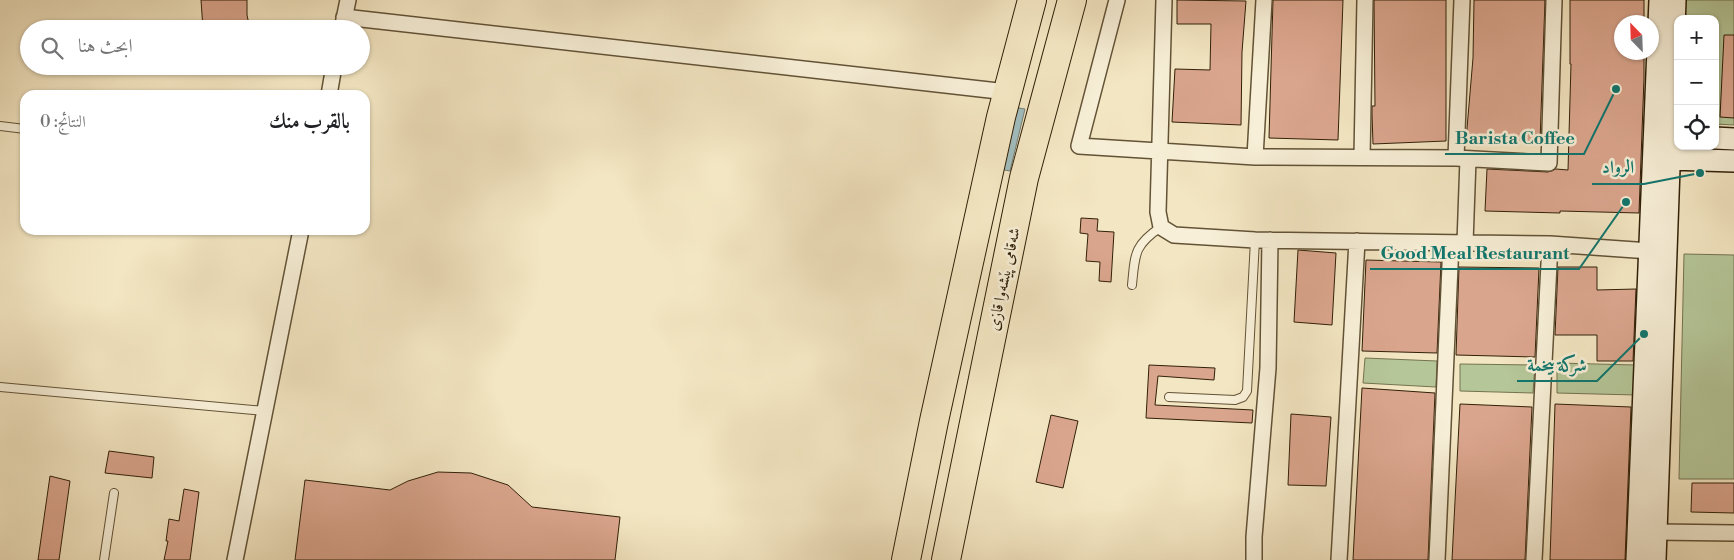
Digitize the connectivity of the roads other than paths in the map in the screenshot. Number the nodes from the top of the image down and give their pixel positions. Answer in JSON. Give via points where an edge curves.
{"nodes":[{"id":1,"x":348,"y":0,"type":"edge"},
{"id":2,"x":1032,"y":0,"type":"edge"},
{"id":3,"x":1072,"y":0,"type":"edge"},
{"id":4,"x":1118,"y":0,"type":"edge"},
{"id":5,"x":1164,"y":0,"type":"edge"},
{"id":6,"x":1264,"y":0,"type":"edge"},
{"id":7,"x":1365,"y":0,"type":"edge"},
{"id":8,"x":1462,"y":0,"type":"edge"},
{"id":9,"x":1554,"y":0,"type":"edge"},
{"id":10,"x":1660,"y":0,"type":"edge"},
{"id":11,"x":1675,"y":0,"type":"edge"},
{"id":12,"x":344,"y":20,"type":"edge"},
{"id":13,"x":370,"y":26,"type":"edge"},
{"id":14,"x":332,"y":75,"type":"edge"},
{"id":15,"x":330,"y":90,"type":"edge"},
{"id":16,"x":1007,"y":92,"type":"junction"},
{"id":17,"x":1664,"y":100,"type":"junction"},
{"id":18,"x":0,"y":126,"type":"edge"},
{"id":19,"x":20,"y":128,"type":"edge"},
{"id":20,"x":1674,"y":136,"type":"edge"},
{"id":21,"x":1719,"y":138,"type":"edge"},
{"id":22,"x":1734,"y":138,"type":"edge"},
{"id":23,"x":1160,"y":151,"type":"junction"},
{"id":24,"x":1255,"y":156,"type":"junction"},
{"id":25,"x":1362,"y":157,"type":"junction"},
{"id":26,"x":1462,"y":158,"type":"junction"},
{"id":27,"x":1670,"y":158,"type":"junction"},
{"id":28,"x":1734,"y":161,"type":"edge"},
{"id":29,"x":1660,"y":208,"type":"junction"},
{"id":30,"x":1160,"y":227,"type":"junction"},
{"id":31,"x":300,"y":235,"type":"edge"},
{"id":32,"x":1262,"y":240,"type":"junction"},
{"id":33,"x":1357,"y":241,"type":"junction"},
{"id":34,"x":1458,"y":243,"type":"junction"},
{"id":35,"x":1550,"y":244,"type":"junction"},
{"id":36,"x":1650,"y":250,"type":"junction"},
{"id":37,"x":1132,"y":285,"type":"dead end"},
{"id":38,"x":0,"y":387,"type":"edge"},
{"id":39,"x":1169,"y":397,"type":"dead end"},
{"id":40,"x":265,"y":411,"type":"junction"},
{"id":41,"x":114,"y":493,"type":"dead end"},
{"id":42,"x":1656,"y":532,"type":"junction"},
{"id":43,"x":1734,"y":533,"type":"edge"},
{"id":44,"x":104,"y":560,"type":"edge"},
{"id":45,"x":235,"y":560,"type":"edge"},
{"id":46,"x":906,"y":560,"type":"edge"},
{"id":47,"x":946,"y":560,"type":"edge"},
{"id":48,"x":1254,"y":560,"type":"edge"},
{"id":49,"x":1339,"y":560,"type":"edge"},
{"id":50,"x":1437,"y":560,"type":"edge"},
{"id":51,"x":1534,"y":560,"type":"edge"},
{"id":52,"x":1637,"y":560,"type":"edge"},
{"id":53,"x":1655,"y":560,"type":"edge"}],
"edges":[{"from":1,"to":12,"type":"street"},
{"from":2,"to":16,"type":"highway"},
{"from":3,"to":47,"type":"highway","name":"شەقامی پێشەوا قازی","via":[[1024,178]]},
{"from":4,"to":23,"type":"street","via":[[1079,146]]},
{"from":5,"to":23,"type":"street"},
{"from":6,"to":24,"type":"street"},
{"from":7,"to":25,"type":"street"},
{"from":8,"to":26,"type":"street"},
{"from":9,"to":26,"type":"street","via":[[1549,163]]},
{"from":10,"to":17,"type":"street"},
{"from":11,"to":17,"type":"street"},
{"from":13,"to":16,"type":"street"},
{"from":14,"to":15,"type":"street"},
{"from":16,"to":46,"type":"highway"},
{"from":17,"to":20,"type":"street"},
{"from":17,"to":29,"type":"street"},
{"from":18,"to":19,"type":"lane"},
{"from":20,"to":27,"type":"street"},
{"from":21,"to":22,"type":"street"},
{"from":23,"to":24,"type":"street"},
{"from":23,"to":30,"type":"street"},
{"from":24,"to":25,"type":"street"},
{"from":25,"to":26,"type":"street"},
{"from":26,"to":34,"type":"street"},
{"from":27,"to":28,"type":"street"},
{"from":27,"to":29,"type":"street"},
{"from":29,"to":36,"type":"street"},
{"from":29,"to":42,"type":"street"},
{"from":30,"to":32,"type":"street","via":[[1174,234]]},
{"from":30,"to":37,"type":"lane","via":[[1139,245]]},
{"from":31,"to":40,"type":"street"},
{"from":32,"to":33,"type":"street"},
{"from":32,"to":39,"type":"lane","via":[[1248,391],[1235,400]]},
{"from":32,"to":48,"type":"street","via":[[1268,368]]},
{"from":33,"to":34,"type":"street"},
{"from":33,"to":49,"type":"street"},
{"from":34,"to":35,"type":"street"},
{"from":34,"to":50,"type":"street"},
{"from":35,"to":36,"type":"street"},
{"from":35,"to":51,"type":"street"},
{"from":36,"to":52,"type":"street"},
{"from":38,"to":40,"type":"lane"},
{"from":40,"to":45,"type":"street"},
{"from":41,"to":44,"type":"lane"},
{"from":42,"to":43,"type":"street"},
{"from":42,"to":53,"type":"street"}]}
